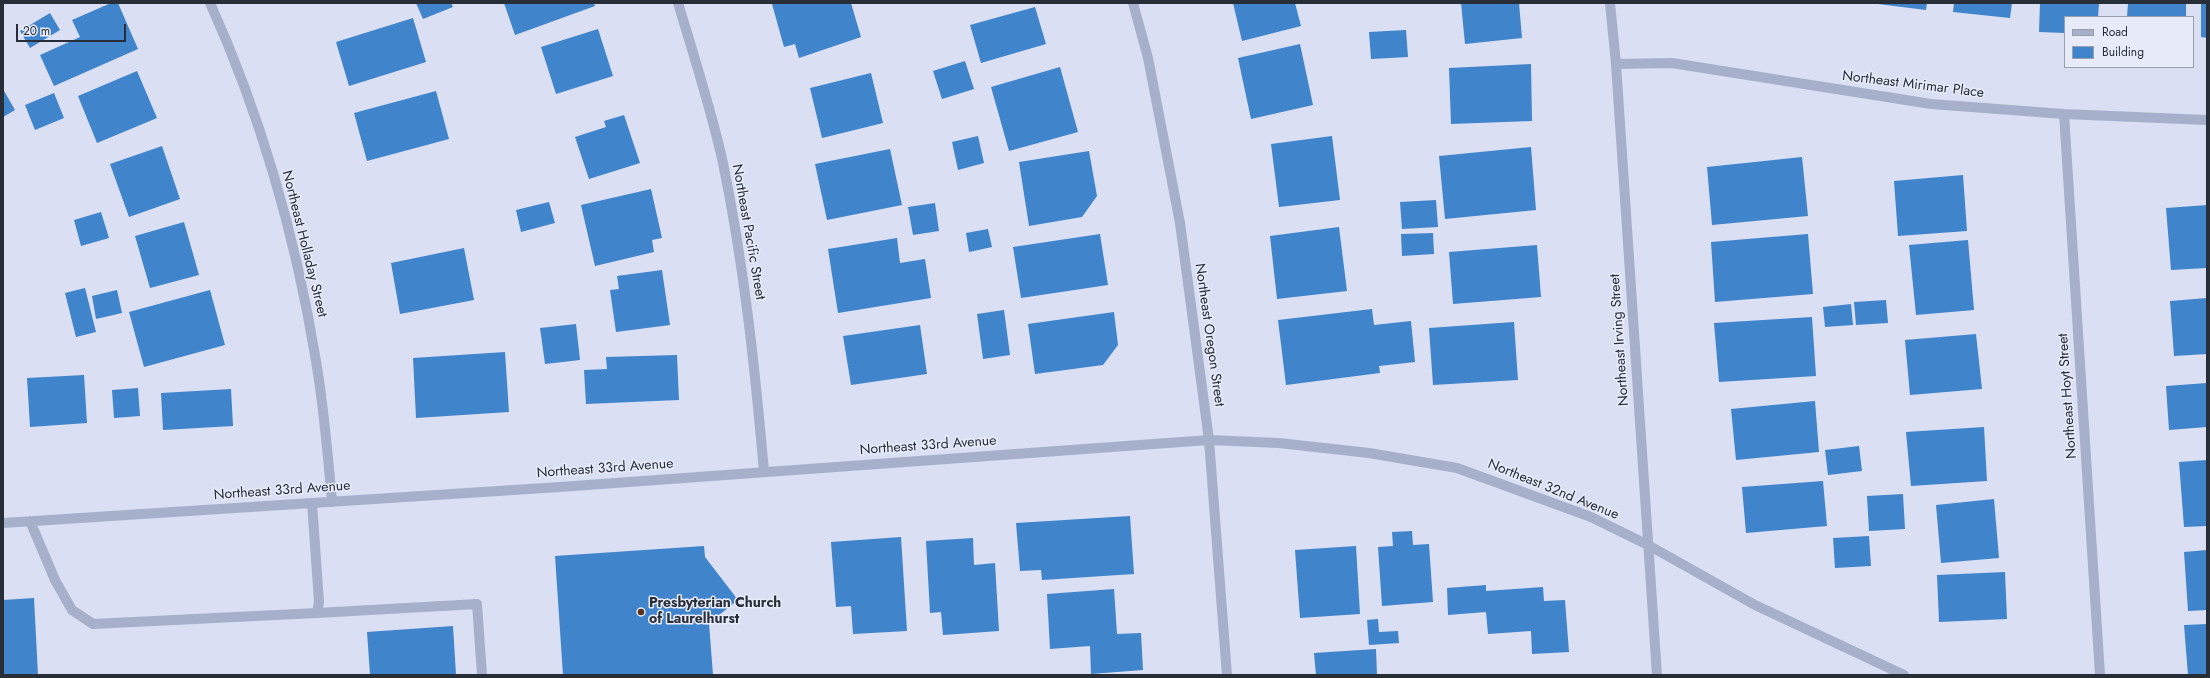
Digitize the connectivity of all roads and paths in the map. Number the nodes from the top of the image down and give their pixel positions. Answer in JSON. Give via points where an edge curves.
{"nodes":[{"id":1,"x":210,"y":3,"type":"edge"},
{"id":2,"x":678,"y":3,"type":"edge"},
{"id":3,"x":1133,"y":3,"type":"edge"},
{"id":4,"x":1610,"y":3,"type":"edge"},
{"id":5,"x":1616,"y":64,"type":"junction"},
{"id":6,"x":2064,"y":114,"type":"junction"},
{"id":7,"x":2207,"y":120,"type":"edge"},
{"id":8,"x":1209,"y":440,"type":"junction"},
{"id":9,"x":764,"y":472,"type":"junction"},
{"id":10,"x":332,"y":502,"type":"junction"},
{"id":11,"x":312,"y":503,"type":"junction"},
{"id":12,"x":30,"y":521,"type":"junction"},
{"id":13,"x":3,"y":523,"type":"edge"},
{"id":14,"x":1648,"y":545,"type":"junction"},
{"id":15,"x":317,"y":613,"type":"junction"},
{"id":16,"x":482,"y":675,"type":"edge"},
{"id":17,"x":1227,"y":675,"type":"edge"},
{"id":18,"x":1656,"y":675,"type":"edge"},
{"id":19,"x":1904,"y":675,"type":"edge"},
{"id":20,"x":2100,"y":675,"type":"edge"}],
"edges":[{"from":1,"to":10,"type":"street","name":"Northeast Holladay Street","via":[[251,106],[278,190],[316,360]]},
{"from":2,"to":9,"type":"street","name":"Northeast Pacific Street","via":[[722,162],[739,246],[756,375]]},
{"from":3,"to":8,"type":"street","name":"Northeast Oregon Street","via":[[1148,58],[1180,223]]},
{"from":4,"to":5,"type":"street","name":"Northeast Irving Street"},
{"from":5,"to":6,"type":"street","name":"Northeast Mirimar Place","via":[[1672,63],[1932,104]]},
{"from":5,"to":14,"type":"street","name":"Northeast Irving Street"},
{"from":6,"to":7,"type":"street","name":"Northeast Mirimar Place"},
{"from":6,"to":20,"type":"street","name":"Northeast Hoyt Street"},
{"from":8,"to":9,"type":"street","name":"Northeast 33rd Avenue"},
{"from":8,"to":14,"type":"street","name":"Northeast 32nd Avenue","via":[[1279,443],[1369,453],[1457,468],[1592,517]]},
{"from":8,"to":17,"type":"street","name":"Northeast Oregon Street"},
{"from":9,"to":10,"type":"street","name":"Northeast 33rd Avenue"},
{"from":10,"to":11,"type":"street","name":"Northeast 33rd Avenue"},
{"from":11,"to":12,"type":"street","name":"Northeast 33rd Avenue"},
{"from":11,"to":15,"type":"street","via":[[319,596]]},
{"from":12,"to":13,"type":"street","name":"Northeast 33rd Avenue"},
{"from":12,"to":15,"type":"street","via":[[55,580],[72,610],[92,624]]},
{"from":14,"to":18,"type":"street","name":"Northeast Irving Street"},
{"from":14,"to":19,"type":"street","name":"Northeast 32nd Avenue","via":[[1755,605]]},
{"from":15,"to":16,"type":"street","via":[[477,604]]}]}
